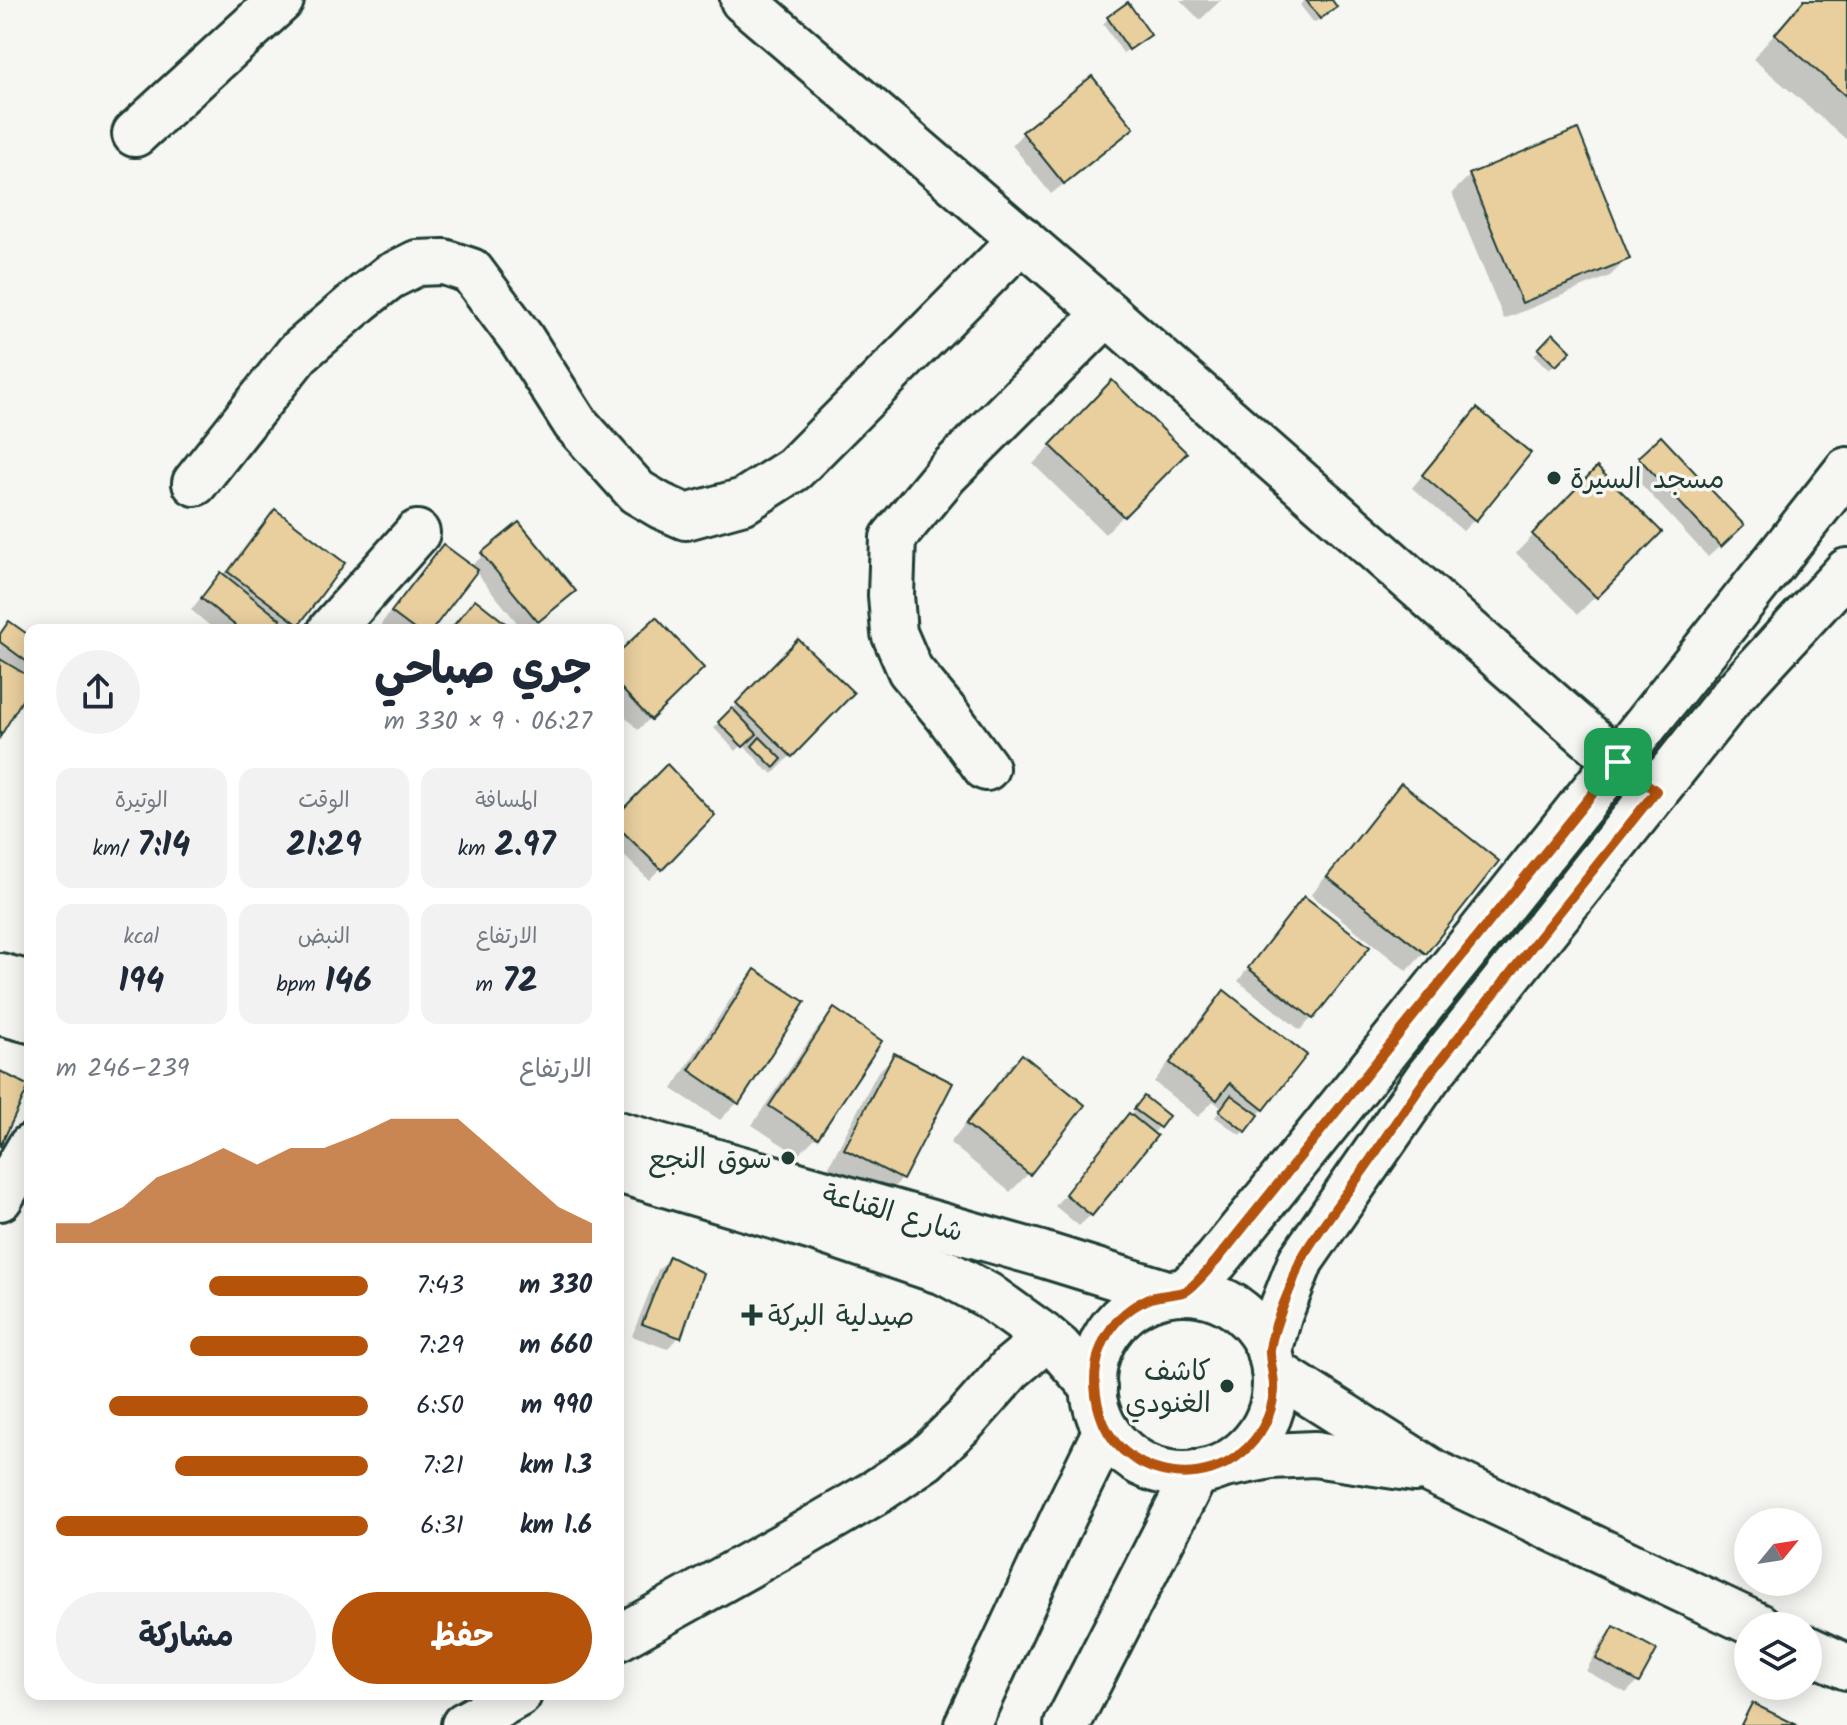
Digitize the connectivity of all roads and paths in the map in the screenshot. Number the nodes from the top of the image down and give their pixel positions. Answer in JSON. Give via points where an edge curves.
{"nodes":[{"id":1,"x":281,"y":0,"type":"edge"},
{"id":2,"x":760,"y":5,"type":"edge"},
{"id":3,"x":135,"y":134,"type":"dead end"},
{"id":4,"x":1022,"y":239,"type":"junction"},
{"id":5,"x":1107,"y":313,"type":"junction"},
{"id":6,"x":1847,"y":470,"type":"edge"},
{"id":7,"x":195,"y":483,"type":"dead end"},
{"id":8,"x":417,"y":533,"type":"dead end"},
{"id":9,"x":1847,"y":571,"type":"edge"},
{"id":10,"x":336,"y":624,"type":"edge"},
{"id":11,"x":1618,"y":762,"type":"junction"},
{"id":12,"x":986,"y":768,"type":"dead end"},
{"id":13,"x":1656,"y":791,"type":"junction"},
{"id":14,"x":0,"y":976,"type":"edge"},
{"id":15,"x":24,"y":982,"type":"edge"},
{"id":16,"x":0,"y":1012,"type":"edge"},
{"id":17,"x":24,"y":1018,"type":"edge"},
{"id":18,"x":624,"y":1136,"type":"edge"},
{"id":19,"x":24,"y":1157,"type":"edge"},
{"id":20,"x":624,"y":1171,"type":"edge"},
{"id":21,"x":0,"y":1198,"type":"edge"},
{"id":22,"x":819,"y":1210,"type":"junction"},
{"id":23,"x":1176,"y":1293,"type":"junction"},
{"id":24,"x":1047,"y":1338,"type":"junction"},
{"id":25,"x":1272,"y":1362,"type":"junction"},
{"id":26,"x":1094,"y":1388,"type":"junction"},
{"id":27,"x":1106,"y":1430,"type":"junction"},
{"id":28,"x":1210,"y":1469,"type":"junction"},
{"id":29,"x":1433,"y":1472,"type":"junction"},
{"id":30,"x":1734,"y":1614,"type":"edge"},
{"id":31,"x":624,"y":1635,"type":"edge"},
{"id":32,"x":1822,"y":1655,"type":"edge"},
{"id":33,"x":1847,"y":1667,"type":"edge"},
{"id":34,"x":508,"y":1700,"type":"edge"},
{"id":35,"x":464,"y":1725,"type":"edge"},
{"id":36,"x":967,"y":1725,"type":"edge"},
{"id":37,"x":1067,"y":1725,"type":"edge"}],
"edges":[{"from":1,"to":3,"type":"street"},
{"from":2,"to":4,"type":"street"},
{"from":4,"to":5,"type":"street"},
{"from":4,"to":7,"type":"street","via":[[794,469],[744,501],[686,517],[637,492],[575,423],[471,271],[444,262],[417,263],[389,277],[298,353]]},
{"from":5,"to":11,"type":"street"},
{"from":5,"to":12,"type":"street","via":[[946,474],[893,538],[894,633],[910,670]]},
{"from":6,"to":11,"type":"street"},
{"from":8,"to":10,"type":"street"},
{"from":9,"to":13,"type":"street","via":[[1732,696]]},
{"from":11,"to":13,"type":"street"},
{"from":11,"to":23,"type":"street","via":[[1226,1249]]},
{"from":13,"to":25,"type":"street","via":[[1428,1077],[1310,1246],[1279,1316]]},
{"from":14,"to":15,"type":"street"},
{"from":16,"to":17,"type":"street"},
{"from":18,"to":22,"type":"street","name":"شارع القناعة"},
{"from":19,"to":21,"type":"street"},
{"from":20,"to":22,"type":"street","name":"شارع القناعة"},
{"from":22,"to":23,"type":"street","name":"شارع القناعة","via":[[1041,1254]]},
{"from":22,"to":24,"type":"street","name":"شارع القناعة","via":[[987,1295]]},
{"from":23,"to":25,"type":"street","via":[[1207,1295],[1227,1303],[1260,1333]]},
{"from":23,"to":26,"type":"street","via":[[1149,1299],[1119,1320],[1099,1351]]},
{"from":24,"to":26,"type":"street","name":"شارع القناعة"},
{"from":24,"to":31,"type":"street","via":[[1011,1368],[925,1459],[825,1522]]},
{"from":25,"to":28,"type":"street","via":[[1273,1403],[1260,1433],[1250,1446]]},
{"from":25,"to":29,"type":"street"},
{"from":26,"to":27,"type":"street"},
{"from":27,"to":28,"type":"street","via":[[1126,1453],[1152,1468],[1181,1474]]},
{"from":27,"to":36,"type":"street"},
{"from":28,"to":29,"type":"street","via":[[1271,1456],[1314,1454]]},
{"from":28,"to":37,"type":"street"},
{"from":29,"to":30,"type":"street"},
{"from":32,"to":33,"type":"street"},
{"from":34,"to":35,"type":"street"}]}
